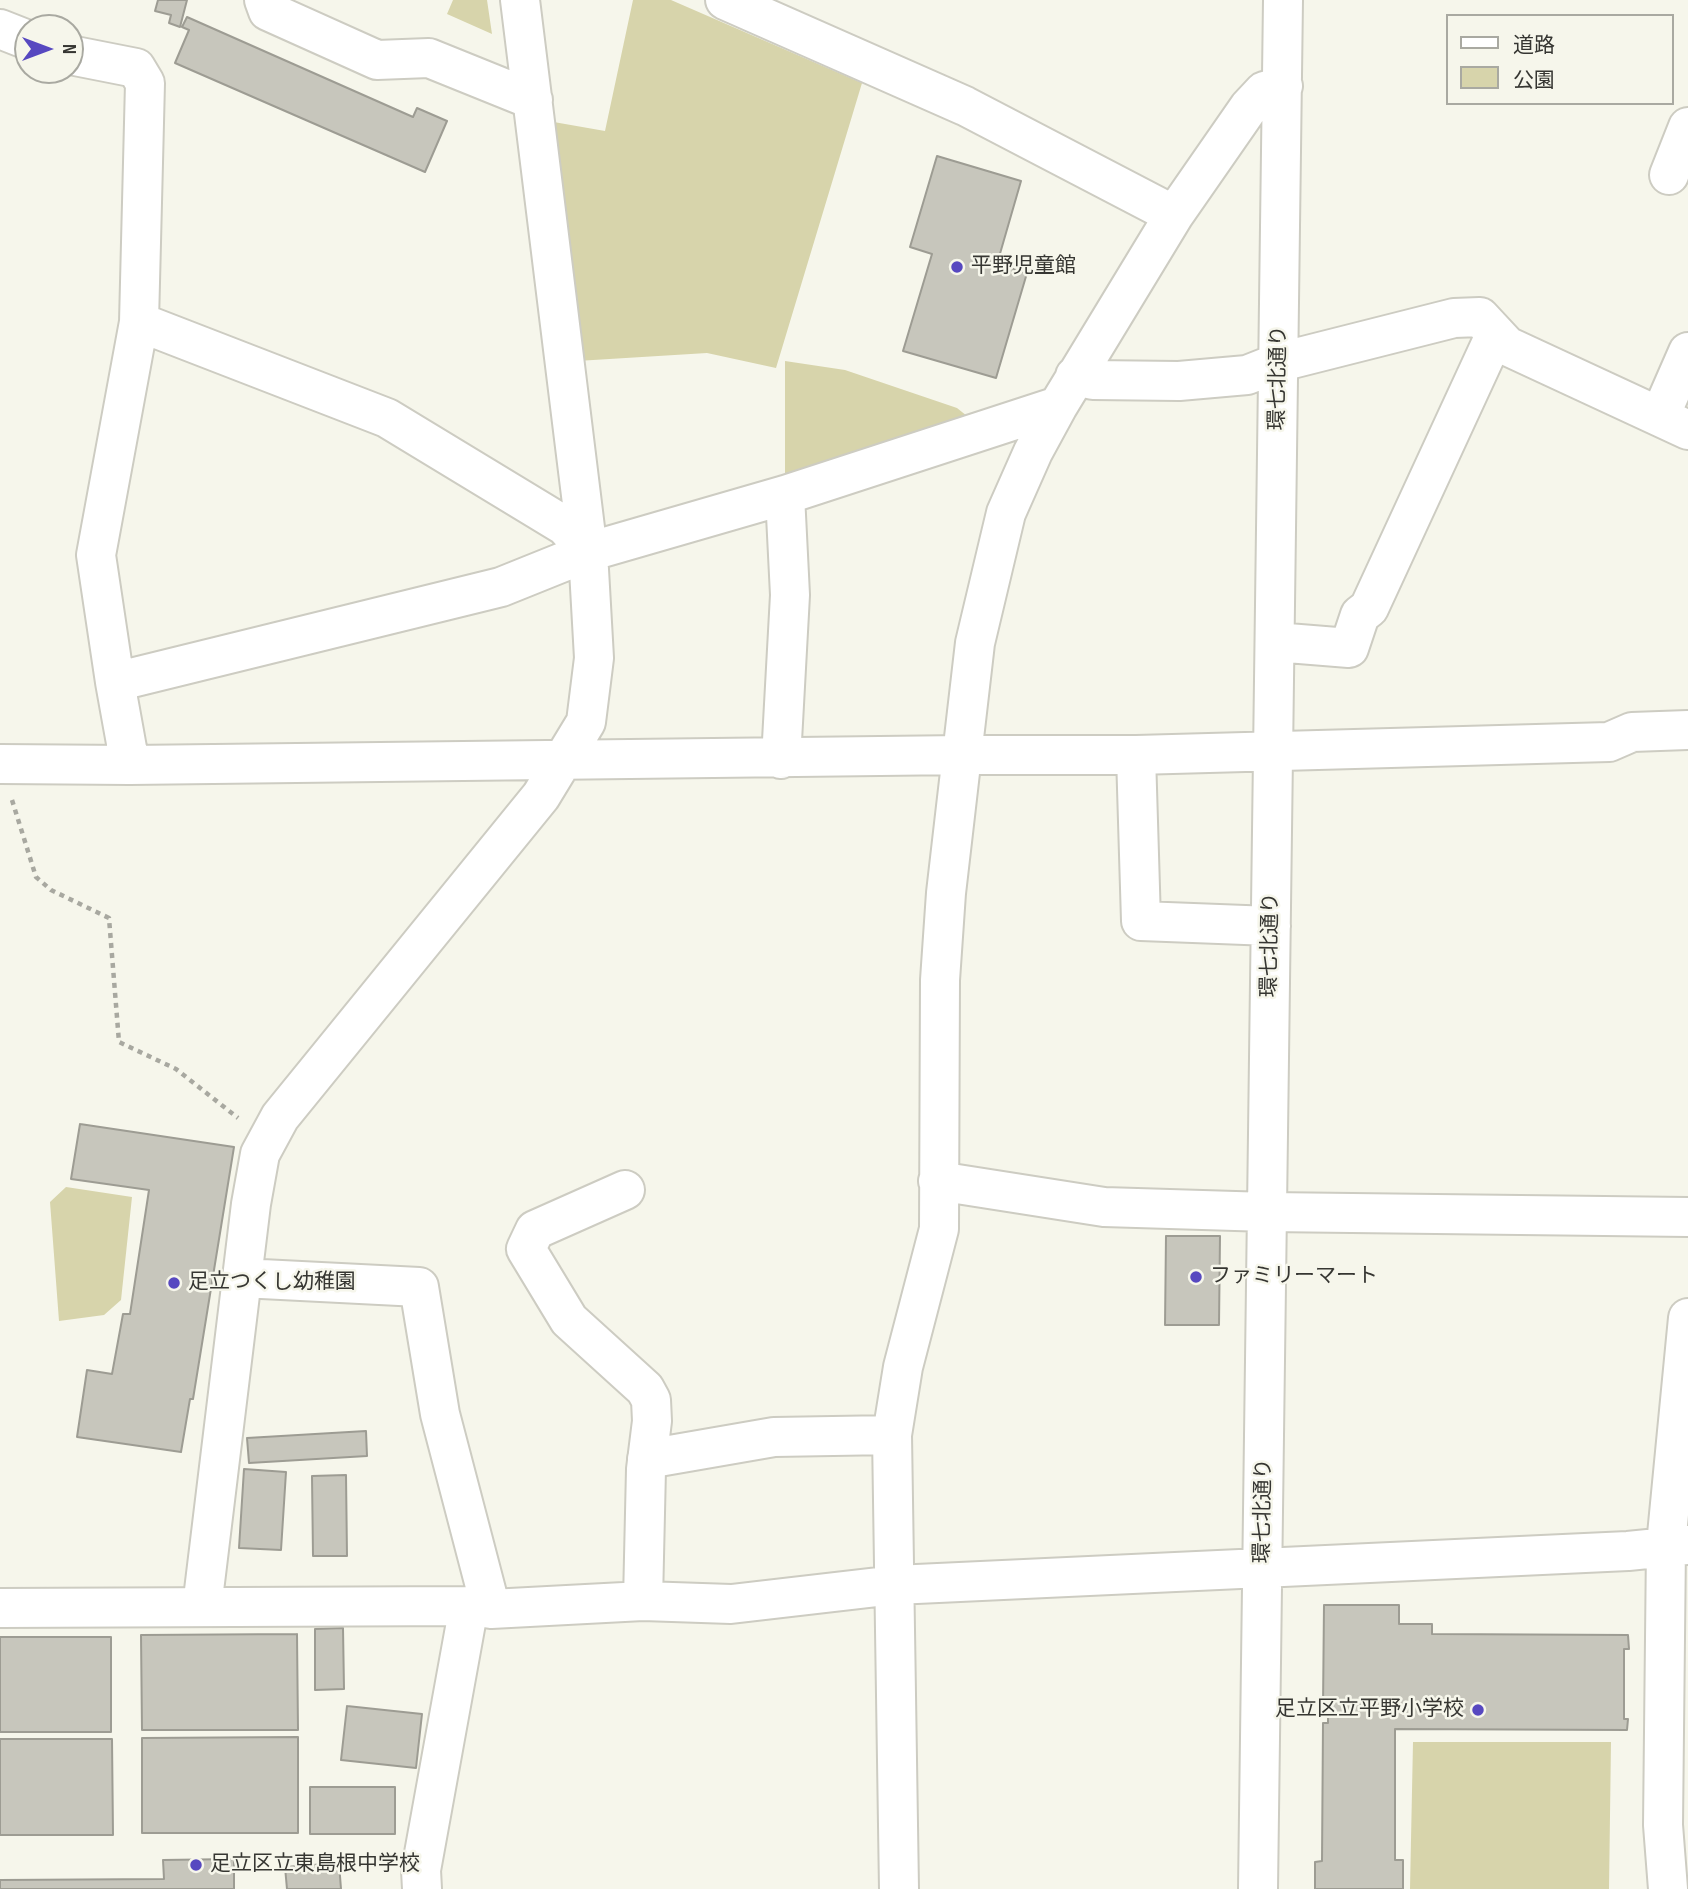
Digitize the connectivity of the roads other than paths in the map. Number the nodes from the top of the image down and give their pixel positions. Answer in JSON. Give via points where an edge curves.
{"nodes":[{"id":1,"x":264,"y":0,"type":"edge"},
{"id":2,"x":520,"y":0,"type":"edge"},
{"id":3,"x":725,"y":0,"type":"edge"},
{"id":4,"x":1283,"y":0,"type":"edge"},
{"id":5,"x":84,"y":58,"type":"edge"},
{"id":6,"x":1283,"y":86,"type":"junction"},
{"id":7,"x":533,"y":100,"type":"junction"},
{"id":8,"x":1678,"y":121,"type":"edge"},
{"id":9,"x":1669,"y":175,"type":"dead end"},
{"id":10,"x":1174,"y":215,"type":"junction"},
{"id":11,"x":139,"y":322,"type":"junction"},
{"id":12,"x":1495,"y":335,"type":"junction"},
{"id":13,"x":1688,"y":352,"type":"edge"},
{"id":14,"x":1279,"y":362,"type":"junction"},
{"id":15,"x":1067,"y":391,"type":"junction"},
{"id":16,"x":1674,"y":423,"type":"edge"},
{"id":17,"x":785,"y":495,"type":"junction"},
{"id":18,"x":588,"y":552,"type":"junction"},
{"id":19,"x":1275,"y":642,"type":"junction"},
{"id":20,"x":115,"y":681,"type":"junction"},
{"id":21,"x":1688,"y":730,"type":"edge"},
{"id":22,"x":1274,"y":751,"type":"junction"},
{"id":23,"x":963,"y":755,"type":"junction"},
{"id":24,"x":1136,"y":755,"type":"junction"},
{"id":25,"x":781,"y":759,"type":"junction"},
{"id":26,"x":563,"y":761,"type":"junction"},
{"id":27,"x":1,"y":764,"type":"edge"},
{"id":28,"x":130,"y":765,"type":"junction"},
{"id":29,"x":1271,"y":926,"type":"junction"},
{"id":30,"x":938,"y":1181,"type":"junction"},
{"id":31,"x":625,"y":1190,"type":"dead end"},
{"id":32,"x":1268,"y":1212,"type":"junction"},
{"id":33,"x":1688,"y":1217,"type":"edge"},
{"id":34,"x":242,"y":1278,"type":"junction"},
{"id":35,"x":1688,"y":1318,"type":"edge"},
{"id":36,"x":892,"y":1435,"type":"junction"},
{"id":37,"x":647,"y":1459,"type":"junction"},
{"id":38,"x":1677,"y":1545,"type":"edge"},
{"id":39,"x":1263,"y":1567,"type":"junction"},
{"id":40,"x":895,"y":1585,"type":"junction"},
{"id":41,"x":643,"y":1601,"type":"junction"},
{"id":42,"x":202,"y":1607,"type":"junction"},
{"id":43,"x":0,"y":1608,"type":"edge"},
{"id":44,"x":480,"y":1608,"type":"junction"},
{"id":45,"x":422,"y":1889,"type":"edge"},
{"id":46,"x":899,"y":1889,"type":"edge"},
{"id":47,"x":1258,"y":1889,"type":"edge"},
{"id":48,"x":1668,"y":1889,"type":"edge"}],
"edges":[{"from":1,"to":7,"type":"street","via":[[268,11],[377,60],[429,58]]},
{"from":2,"to":7,"type":"street"},
{"from":3,"to":10,"type":"street","via":[[965,106]]},
{"from":4,"to":6,"type":"street","name":"環七北通り"},
{"from":5,"to":11,"type":"street","via":[[136,68],[145,83]]},
{"from":6,"to":10,"type":"street","via":[[1264,91],[1249,107]]},
{"from":6,"to":14,"type":"street","name":"環七北通り"},
{"from":7,"to":18,"type":"street"},
{"from":8,"to":9,"type":"street"},
{"from":10,"to":15,"type":"street"},
{"from":11,"to":18,"type":"street","via":[[387,418],[565,526]]},
{"from":11,"to":20,"type":"street","via":[[96,555]]},
{"from":12,"to":14,"type":"street","via":[[1480,317],[1454,318]]},
{"from":12,"to":16,"type":"street","via":[[1507,346]]},
{"from":12,"to":19,"type":"street","via":[[1369,608],[1360,615],[1349,648]]},
{"from":13,"to":16,"type":"street"},
{"from":14,"to":15,"type":"street","via":[[1254,374],[1179,381],[1093,380]]},
{"from":14,"to":19,"type":"street","name":"環七北通り"},
{"from":15,"to":17,"type":"street"},
{"from":15,"to":23,"type":"street","via":[[1006,513],[975,643]]},
{"from":17,"to":18,"type":"street"},
{"from":17,"to":25,"type":"street","via":[[790,595]]},
{"from":18,"to":20,"type":"street","via":[[501,587]]},
{"from":18,"to":26,"type":"street","via":[[594,658],[586,722]]},
{"from":19,"to":22,"type":"street","name":"環七北通り"},
{"from":20,"to":28,"type":"street"},
{"from":21,"to":22,"type":"street","via":[[1632,732],[1609,743]]},
{"from":22,"to":24,"type":"street"},
{"from":22,"to":29,"type":"street","name":"環七北通り"},
{"from":23,"to":24,"type":"street"},
{"from":23,"to":25,"type":"street"},
{"from":23,"to":30,"type":"street","via":[[940,980]]},
{"from":24,"to":29,"type":"street","via":[[1141,921]]},
{"from":25,"to":26,"type":"street"},
{"from":26,"to":28,"type":"street"},
{"from":26,"to":34,"type":"street","via":[[541,796],[280,1116],[260,1154]]},
{"from":27,"to":28,"type":"street"},
{"from":29,"to":32,"type":"street","name":"環七北通り"},
{"from":30,"to":32,"type":"street","via":[[1104,1207]]},
{"from":30,"to":36,"type":"street","via":[[939,1228],[903,1367]]},
{"from":31,"to":37,"type":"street","via":[[535,1230],[526,1249],[569,1320],[645,1389],[651,1400],[652,1421]]},
{"from":32,"to":33,"type":"street"},
{"from":32,"to":39,"type":"street","name":"環七北通り"},
{"from":34,"to":42,"type":"street"},
{"from":34,"to":44,"type":"street","via":[[419,1287]]},
{"from":35,"to":38,"type":"street"},
{"from":36,"to":37,"type":"street","via":[[774,1437]]},
{"from":36,"to":40,"type":"street"},
{"from":37,"to":41,"type":"street"},
{"from":38,"to":39,"type":"street"},
{"from":38,"to":48,"type":"street","via":[[1663,1825]]},
{"from":39,"to":40,"type":"street"},
{"from":39,"to":47,"type":"street","name":"環七北通り"},
{"from":40,"to":41,"type":"street","via":[[731,1604]]},
{"from":40,"to":46,"type":"street"},
{"from":41,"to":44,"type":"street"},
{"from":42,"to":43,"type":"street"},
{"from":42,"to":44,"type":"street"},
{"from":44,"to":45,"type":"street","via":[[421,1870]]}]}
